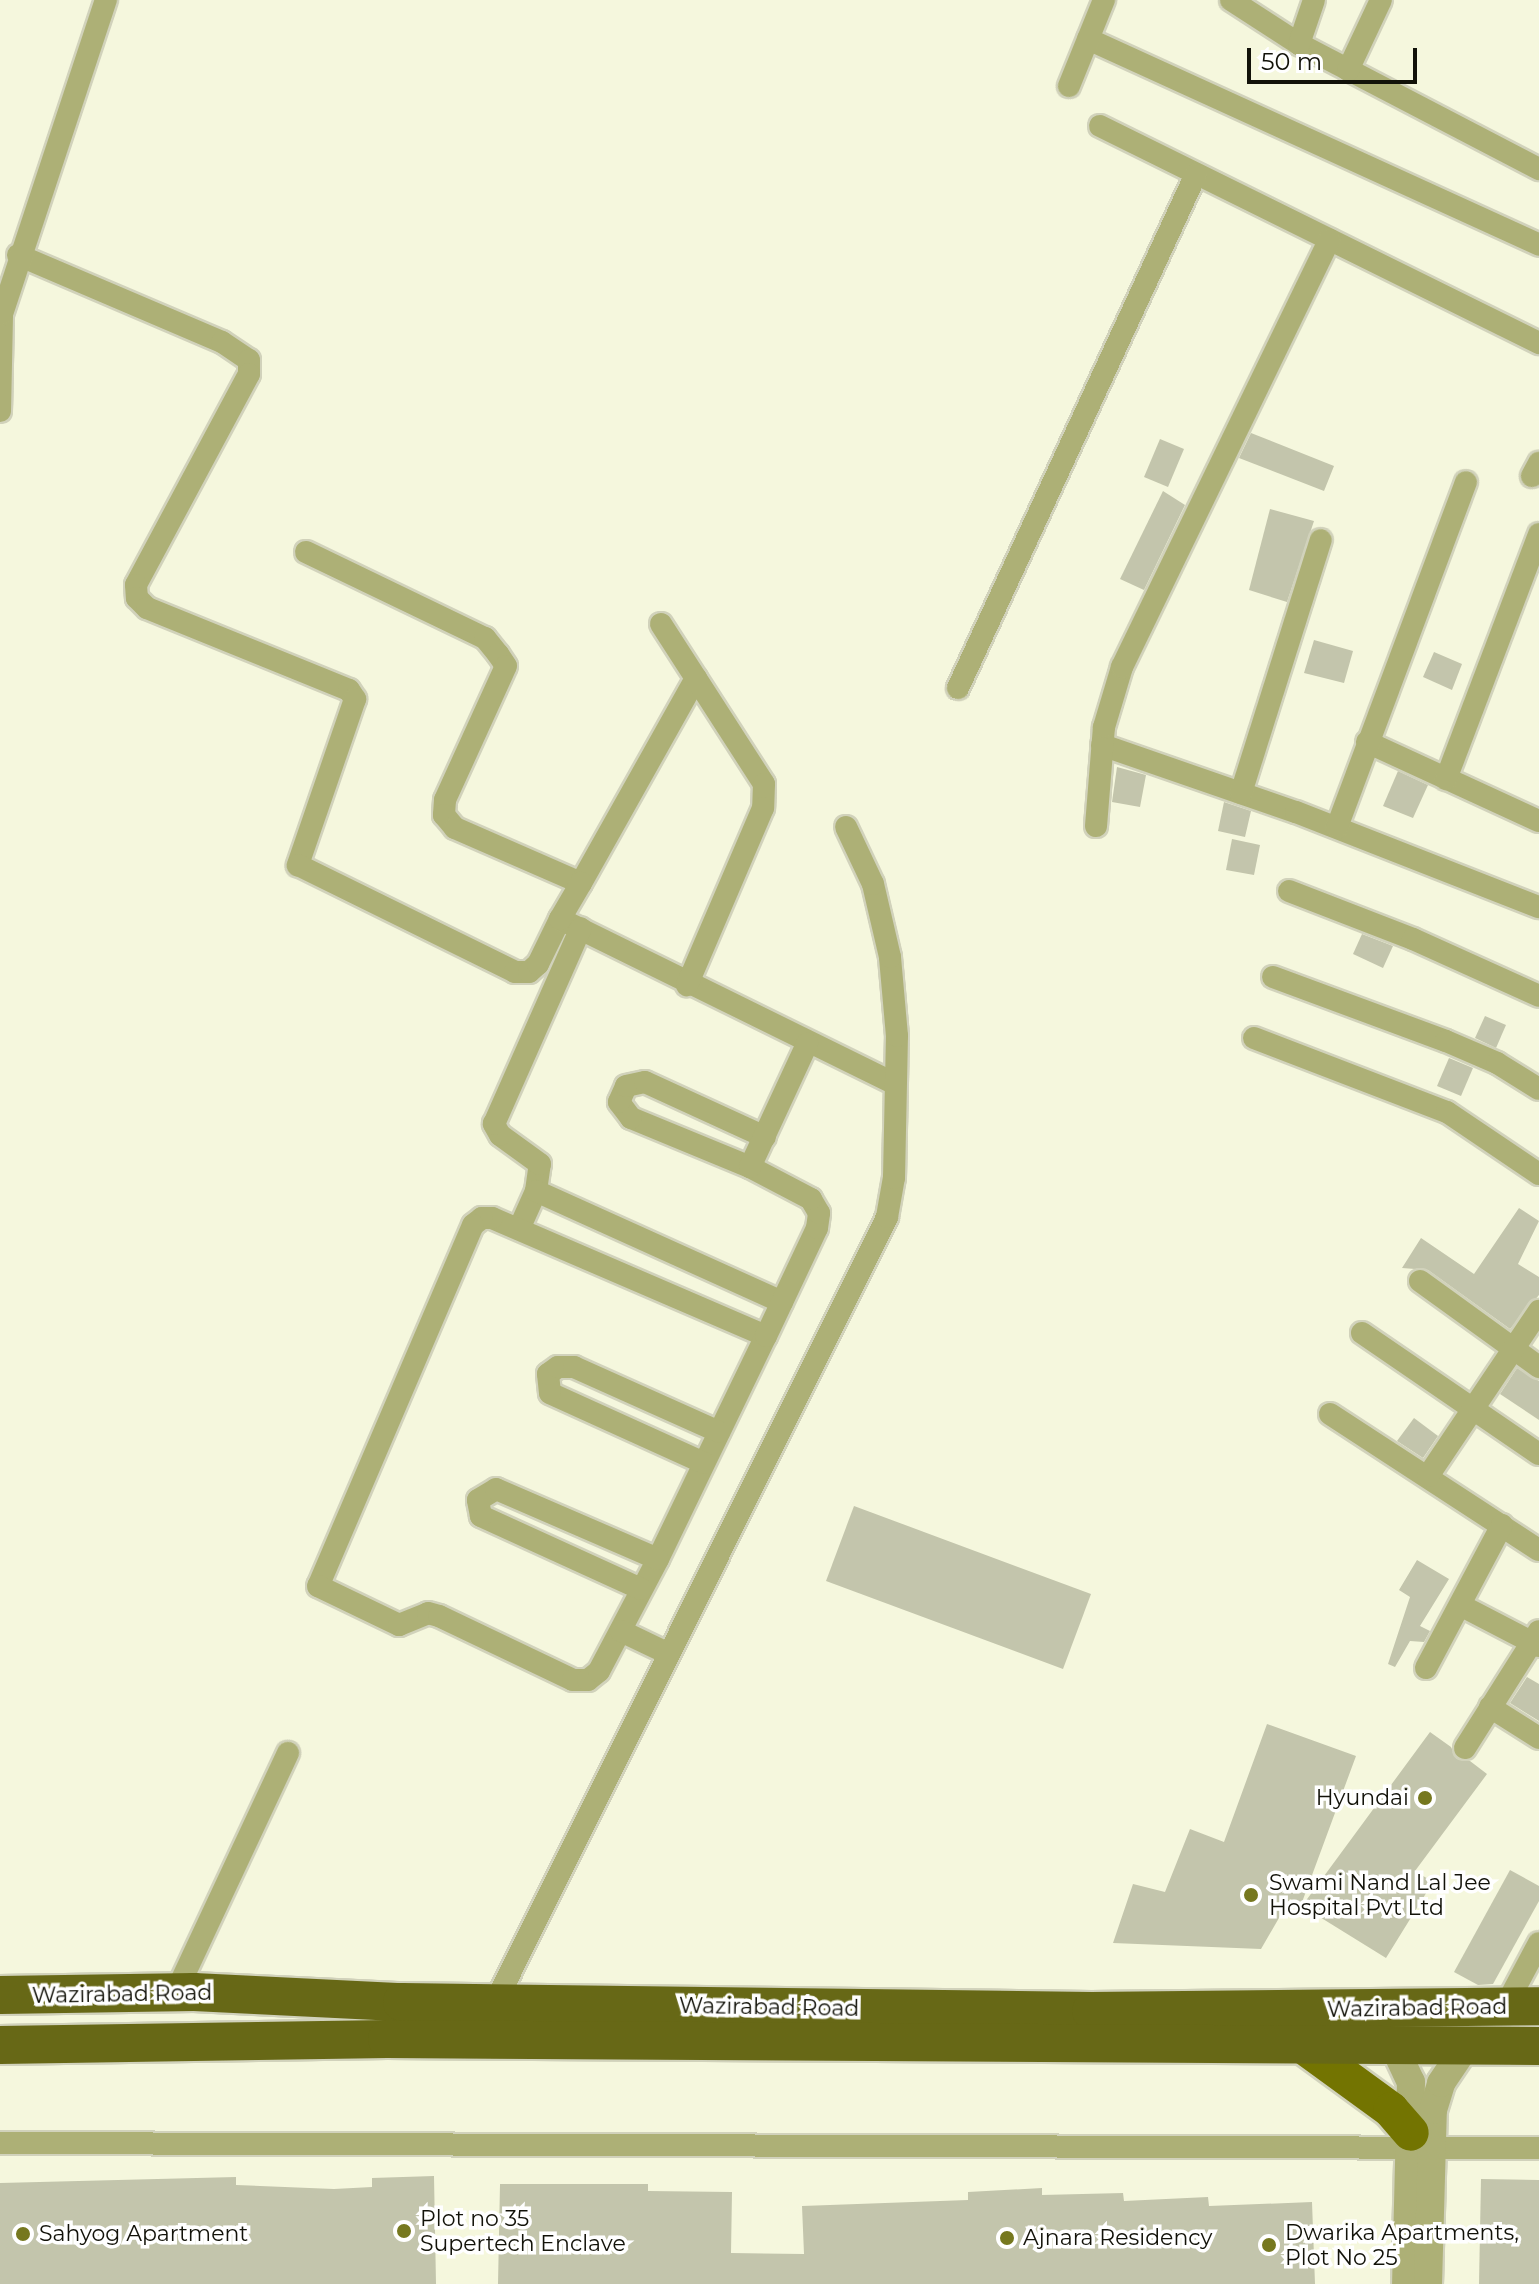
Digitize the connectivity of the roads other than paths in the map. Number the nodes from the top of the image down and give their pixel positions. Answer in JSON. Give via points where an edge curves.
{"nodes":[{"id":1,"x":106,"y":0,"type":"edge"},
{"id":2,"x":1104,"y":0,"type":"edge"},
{"id":3,"x":1314,"y":0,"type":"edge"},
{"id":4,"x":1381,"y":0,"type":"edge"},
{"id":5,"x":1230,"y":1,"type":"edge"},
{"id":6,"x":1088,"y":39,"type":"junction"},
{"id":7,"x":1299,"y":44,"type":"junction"},
{"id":8,"x":1348,"y":70,"type":"junction"},
{"id":9,"x":1069,"y":86,"type":"dead end"},
{"id":10,"x":1100,"y":126,"type":"dead end"},
{"id":11,"x":1539,"y":169,"type":"edge"},
{"id":12,"x":1196,"y":174,"type":"junction"},
{"id":13,"x":1329,"y":240,"type":"junction"},
{"id":14,"x":1539,"y":245,"type":"edge"},
{"id":15,"x":18,"y":255,"type":"junction"},
{"id":16,"x":1539,"y":343,"type":"edge"},
{"id":17,"x":2,"y":352,"type":"edge"},
{"id":18,"x":0,"y":411,"type":"edge"},
{"id":19,"x":1466,"y":482,"type":"dead end"},
{"id":20,"x":1538,"y":538,"type":"edge"},
{"id":21,"x":1321,"y":540,"type":"dead end"},
{"id":22,"x":306,"y":552,"type":"dead end"},
{"id":23,"x":1517,"y":597,"type":"junction"},
{"id":24,"x":1539,"y":603,"type":"edge"},
{"id":25,"x":661,"y":624,"type":"dead end"},
{"id":26,"x":696,"y":678,"type":"junction"},
{"id":27,"x":958,"y":688,"type":"dead end"},
{"id":28,"x":1367,"y":742,"type":"junction"},
{"id":29,"x":1102,"y":745,"type":"junction"},
{"id":30,"x":1446,"y":779,"type":"junction"},
{"id":31,"x":1241,"y":793,"type":"junction"},
{"id":32,"x":1539,"y":821,"type":"edge"},
{"id":33,"x":1096,"y":826,"type":"dead end"},
{"id":34,"x":846,"y":827,"type":"dead end"},
{"id":35,"x":1337,"y":827,"type":"junction"},
{"id":36,"x":581,"y":883,"type":"junction"},
{"id":37,"x":1289,"y":891,"type":"dead end"},
{"id":38,"x":1539,"y":907,"type":"edge"},
{"id":39,"x":560,"y":919,"type":"junction"},
{"id":40,"x":581,"y":928,"type":"junction"},
{"id":41,"x":1273,"y":977,"type":"dead end"},
{"id":42,"x":687,"y":985,"type":"junction"},
{"id":43,"x":1539,"y":996,"type":"edge"},
{"id":44,"x":1254,"y":1038,"type":"dead end"},
{"id":45,"x":807,"y":1044,"type":"junction"},
{"id":46,"x":894,"y":1083,"type":"junction"},
{"id":47,"x":1539,"y":1089,"type":"edge"},
{"id":48,"x":765,"y":1137,"type":"junction"},
{"id":49,"x":750,"y":1167,"type":"junction"},
{"id":50,"x":1539,"y":1174,"type":"edge"},
{"id":51,"x":536,"y":1191,"type":"junction"},
{"id":52,"x":519,"y":1229,"type":"junction"},
{"id":53,"x":1420,"y":1281,"type":"dead end"},
{"id":54,"x":782,"y":1302,"type":"junction"},
{"id":55,"x":1539,"y":1311,"type":"edge"},
{"id":56,"x":1362,"y":1333,"type":"dead end"},
{"id":57,"x":766,"y":1336,"type":"junction"},
{"id":58,"x":1512,"y":1349,"type":"junction"},
{"id":59,"x":1539,"y":1367,"type":"edge"},
{"id":60,"x":1471,"y":1410,"type":"junction"},
{"id":61,"x":1330,"y":1414,"type":"dead end"},
{"id":62,"x":719,"y":1432,"type":"junction"},
{"id":63,"x":1539,"y":1454,"type":"edge"},
{"id":64,"x":704,"y":1463,"type":"junction"},
{"id":65,"x":1428,"y":1476,"type":"junction"},
{"id":66,"x":1502,"y":1525,"type":"junction"},
{"id":67,"x":1539,"y":1550,"type":"edge"},
{"id":68,"x":658,"y":1559,"type":"junction"},
{"id":69,"x":641,"y":1589,"type":"junction"},
{"id":70,"x":1460,"y":1605,"type":"junction"},
{"id":71,"x":621,"y":1631,"type":"junction"},
{"id":72,"x":1537,"y":1639,"type":"edge"},
{"id":73,"x":669,"y":1654,"type":"junction"},
{"id":74,"x":1426,"y":1668,"type":"dead end"},
{"id":75,"x":1490,"y":1707,"type":"junction"},
{"id":76,"x":1539,"y":1738,"type":"edge"},
{"id":77,"x":1465,"y":1748,"type":"dead end"},
{"id":78,"x":288,"y":1753,"type":"dead end"},
{"id":79,"x":1539,"y":1943,"type":"edge"},
{"id":80,"x":185,"y":1992,"type":"junction"},
{"id":81,"x":0,"y":1995,"type":"edge"},
{"id":82,"x":495,"y":2003,"type":"junction"},
{"id":83,"x":1523,"y":2006,"type":"edge"},
{"id":84,"x":0,"y":2045,"type":"edge"},
{"id":85,"x":1302,"y":2045,"type":"junction"},
{"id":86,"x":1394,"y":2046,"type":"junction"},
{"id":87,"x":1466,"y":2046,"type":"junction"},
{"id":88,"x":1539,"y":2046,"type":"edge"},
{"id":89,"x":1417,"y":2142,"type":"junction"},
{"id":90,"x":0,"y":2143,"type":"edge"},
{"id":91,"x":1539,"y":2148,"type":"edge"},
{"id":92,"x":1406,"y":2284,"type":"edge"},
{"id":93,"x":1428,"y":2284,"type":"edge"}],
"edges":[{"from":1,"to":15,"type":"street"},
{"from":2,"to":6,"type":"street"},
{"from":3,"to":7,"type":"street"},
{"from":4,"to":8,"type":"street"},
{"from":5,"to":7,"type":"street"},
{"from":6,"to":9,"type":"street"},
{"from":6,"to":14,"type":"street"},
{"from":7,"to":8,"type":"street"},
{"from":8,"to":11,"type":"street"},
{"from":10,"to":12,"type":"street"},
{"from":12,"to":13,"type":"street"},
{"from":12,"to":27,"type":"street"},
{"from":13,"to":16,"type":"street"},
{"from":13,"to":29,"type":"street","via":[[1122,667]]},
{"from":15,"to":17,"type":"street","via":[[2,314]]},
{"from":15,"to":39,"type":"street","via":[[243,351],[249,360],[249,374],[136,585],[137,598],[147,608],[349,690],[355,699],[298,865],[515,972],[529,972],[538,964]]},
{"from":17,"to":18,"type":"street"},
{"from":19,"to":28,"type":"street"},
{"from":20,"to":23,"type":"street"},
{"from":21,"to":31,"type":"street"},
{"from":22,"to":36,"type":"street","via":[[492,646],[506,666],[445,800],[444,815],[455,828]]},
{"from":23,"to":24,"type":"street"},
{"from":23,"to":30,"type":"street"},
{"from":25,"to":26,"type":"street"},
{"from":26,"to":36,"type":"street"},
{"from":26,"to":42,"type":"street","via":[[764,784],[763,808]]},
{"from":28,"to":30,"type":"street"},
{"from":28,"to":35,"type":"street"},
{"from":29,"to":31,"type":"street"},
{"from":29,"to":33,"type":"street"},
{"from":30,"to":32,"type":"street"},
{"from":31,"to":35,"type":"street"},
{"from":34,"to":46,"type":"street","via":[[884,918],[897,1036]]},
{"from":35,"to":38,"type":"street"},
{"from":36,"to":39,"type":"street"},
{"from":37,"to":43,"type":"street","via":[[1453,955]]},
{"from":39,"to":40,"type":"street"},
{"from":40,"to":42,"type":"street"},
{"from":40,"to":51,"type":"street","via":[[494,1124],[500,1135],[540,1164]]},
{"from":41,"to":47,"type":"street","via":[[1446,1041]]},
{"from":42,"to":45,"type":"street"},
{"from":44,"to":50,"type":"street","via":[[1447,1112]]},
{"from":45,"to":46,"type":"street"},
{"from":45,"to":48,"type":"street"},
{"from":46,"to":73,"type":"street","via":[[894,1178],[887,1217]]},
{"from":48,"to":49,"type":"street"},
{"from":48,"to":49,"type":"street","via":[[645,1082],[626,1086],[619,1102],[631,1118]]},
{"from":49,"to":54,"type":"street","via":[[811,1199],[819,1213]]},
{"from":51,"to":52,"type":"street"},
{"from":51,"to":54,"type":"street"},
{"from":52,"to":57,"type":"street"},
{"from":52,"to":71,"type":"street","via":[[492,1218],[473,1225],[318,1586],[399,1625],[428,1613],[439,1616],[573,1680],[588,1680],[599,1671]]},
{"from":53,"to":58,"type":"street"},
{"from":54,"to":57,"type":"street"},
{"from":55,"to":58,"type":"street"},
{"from":56,"to":60,"type":"street"},
{"from":57,"to":62,"type":"street"},
{"from":58,"to":59,"type":"street"},
{"from":58,"to":60,"type":"street"},
{"from":60,"to":63,"type":"street"},
{"from":60,"to":65,"type":"street"},
{"from":61,"to":65,"type":"street"},
{"from":62,"to":64,"type":"street"},
{"from":62,"to":64,"type":"street","via":[[574,1367],[558,1367],[548,1374],[550,1393]]},
{"from":64,"to":68,"type":"street"},
{"from":65,"to":66,"type":"street"},
{"from":66,"to":67,"type":"street"},
{"from":66,"to":70,"type":"street"},
{"from":68,"to":69,"type":"street"},
{"from":68,"to":69,"type":"street","via":[[496,1489],[478,1500],[481,1516]]},
{"from":69,"to":71,"type":"street"},
{"from":70,"to":72,"type":"street"},
{"from":70,"to":74,"type":"street"},
{"from":71,"to":73,"type":"street"},
{"from":72,"to":75,"type":"street"},
{"from":73,"to":82,"type":"street"},
{"from":75,"to":76,"type":"street"},
{"from":75,"to":77,"type":"street"},
{"from":78,"to":80,"type":"street"},
{"from":79,"to":83,"type":"street"},
{"from":80,"to":81,"type":"highway","name":"Wazirabad Road"},
{"from":80,"to":82,"type":"highway","name":"Wazirabad Road"},
{"from":82,"to":83,"type":"highway","name":"Wazirabad Road","via":[[1091,2011]]},
{"from":84,"to":85,"type":"highway","name":"Wazirabad Road","via":[[387,2039]]},
{"from":85,"to":86,"type":"highway","name":"Wazirabad Road"},
{"from":85,"to":89,"type":"main road","via":[[1391,2110]]},
{"from":86,"to":87,"type":"highway","name":"Wazirabad Road"},
{"from":86,"to":89,"type":"street","via":[[1411,2082]]},
{"from":87,"to":88,"type":"highway","name":"Wazirabad Road"},
{"from":87,"to":89,"type":"street","via":[[1441,2083]]},
{"from":89,"to":90,"type":"street"},
{"from":89,"to":91,"type":"street"},
{"from":89,"to":92,"type":"street"},
{"from":89,"to":93,"type":"street"}]}
